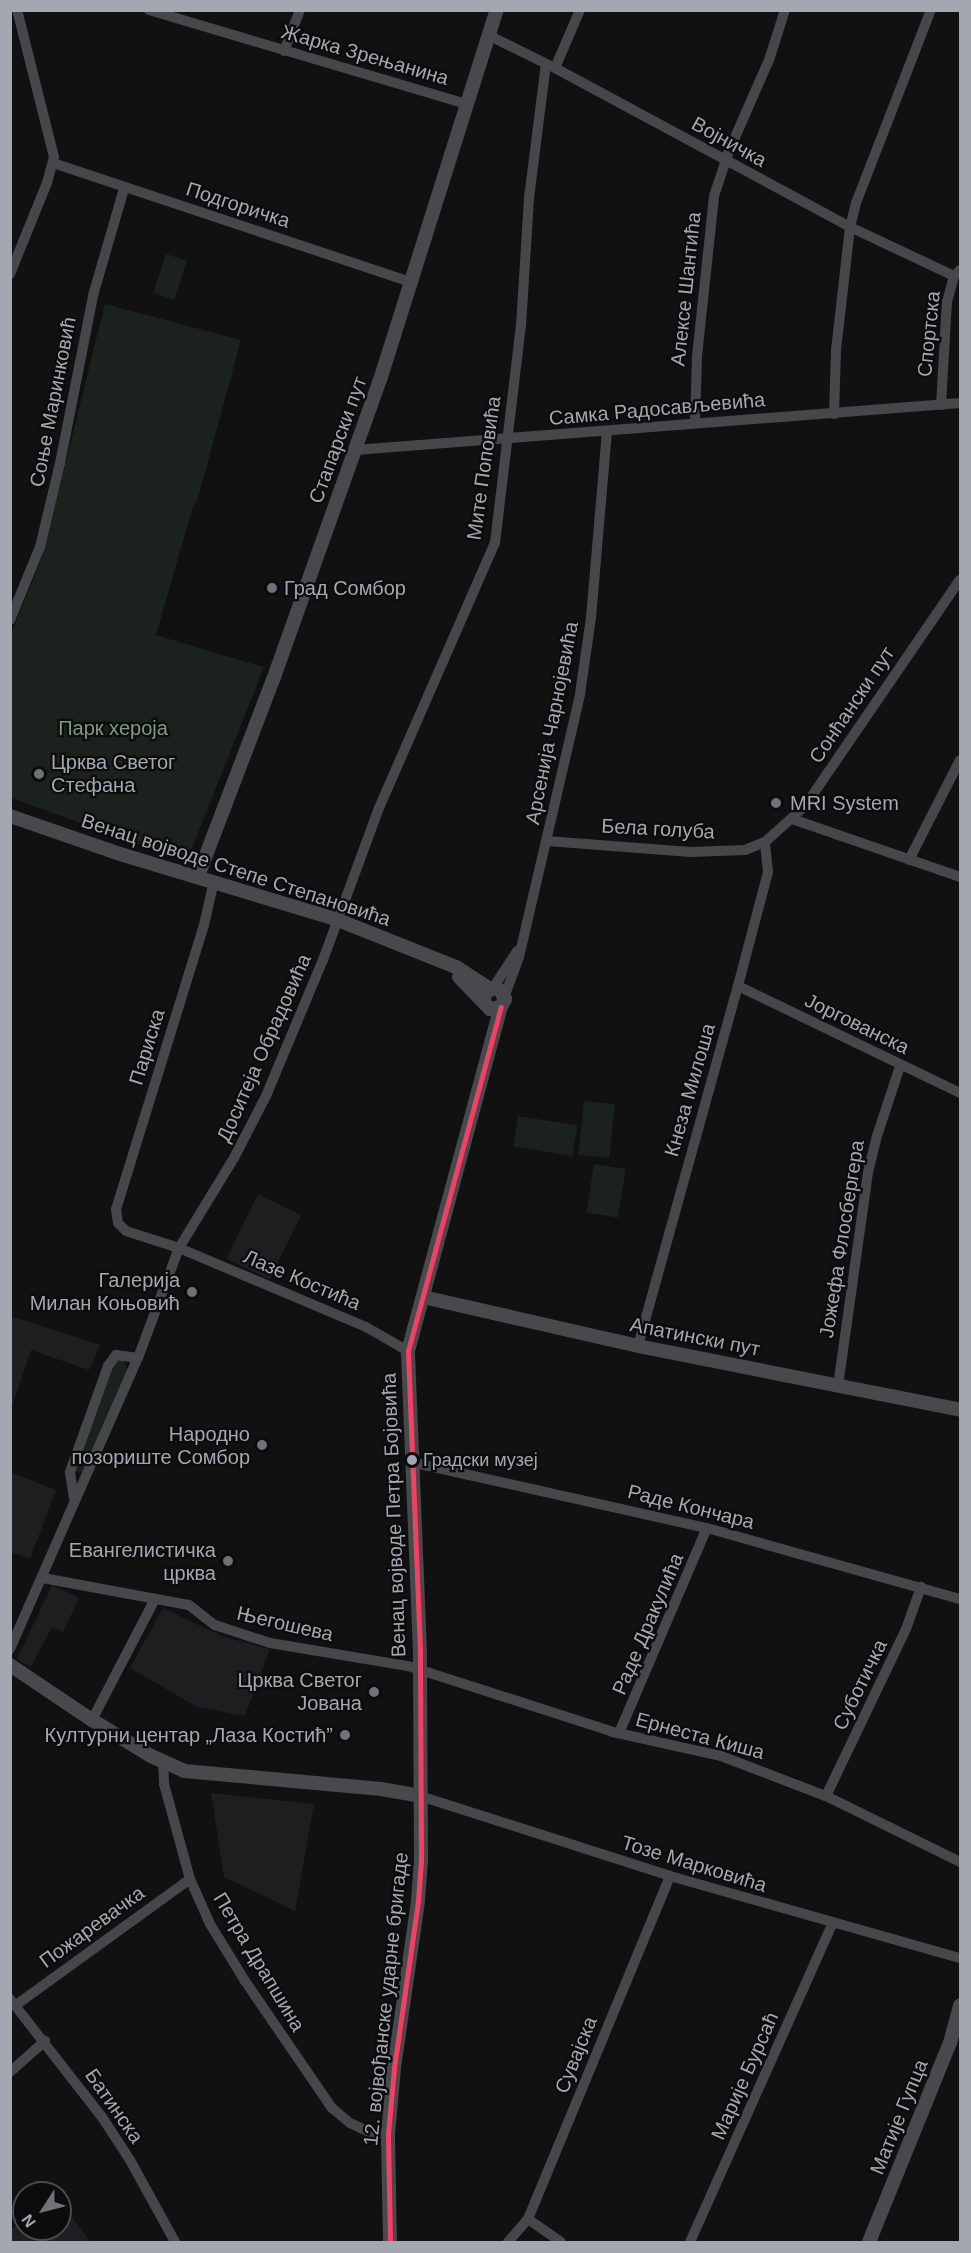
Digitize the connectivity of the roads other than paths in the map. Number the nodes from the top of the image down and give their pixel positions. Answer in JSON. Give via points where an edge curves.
{"nodes":[{"id":1,"x":17,"y":10,"type":"edge"},
{"id":2,"x":149,"y":10,"type":"edge"},
{"id":3,"x":300,"y":10,"type":"edge"},
{"id":4,"x":497,"y":10,"type":"edge"},
{"id":5,"x":580,"y":10,"type":"edge"},
{"id":6,"x":785,"y":10,"type":"edge"},
{"id":7,"x":931,"y":10,"type":"edge"},
{"id":8,"x":489,"y":35,"type":"junction"},
{"id":9,"x":284,"y":51,"type":"junction"},
{"id":10,"x":550,"y":66,"type":"junction"},
{"id":11,"x":467,"y":104,"type":"junction"},
{"id":12,"x":725,"y":161,"type":"junction"},
{"id":13,"x":53,"y":164,"type":"junction"},
{"id":14,"x":124,"y":189,"type":"junction"},
{"id":15,"x":850,"y":227,"type":"junction"},
{"id":16,"x":957,"y":273,"type":"edge"},
{"id":17,"x":10,"y":274,"type":"edge"},
{"id":18,"x":410,"y":282,"type":"junction"},
{"id":19,"x":960,"y":403,"type":"edge"},
{"id":20,"x":941,"y":405,"type":"junction"},
{"id":21,"x":834,"y":414,"type":"junction"},
{"id":22,"x":694,"y":423,"type":"junction"},
{"id":23,"x":607,"y":431,"type":"junction"},
{"id":24,"x":506,"y":439,"type":"junction"},
{"id":25,"x":355,"y":450,"type":"junction"},
{"id":26,"x":960,"y":580,"type":"edge"},
{"id":27,"x":10,"y":620,"type":"edge"},
{"id":28,"x":960,"y":760,"type":"edge"},
{"id":29,"x":10,"y":816,"type":"edge"},
{"id":30,"x":792,"y":819,"type":"junction"},
{"id":31,"x":547,"y":841,"type":"junction"},
{"id":32,"x":765,"y":842,"type":"junction"},
{"id":33,"x":909,"y":860,"type":"junction"},
{"id":34,"x":198,"y":876,"type":"junction"},
{"id":35,"x":960,"y":877,"type":"edge"},
{"id":36,"x":214,"y":881,"type":"junction"},
{"id":37,"x":339,"y":920,"type":"junction"},
{"id":38,"x":738,"y":986,"type":"junction"},
{"id":39,"x":494,"y":998,"type":"junction"},
{"id":40,"x":900,"y":1066,"type":"junction"},
{"id":41,"x":960,"y":1093,"type":"edge"},
{"id":42,"x":118,"y":1223,"type":"joint"},
{"id":43,"x":178,"y":1248,"type":"junction"},
{"id":44,"x":423,"y":1297,"type":"junction"},
{"id":45,"x":638,"y":1346,"type":"junction"},
{"id":46,"x":408,"y":1351,"type":"junction"},
{"id":47,"x":138,"y":1358,"type":"junction"},
{"id":48,"x":838,"y":1386,"type":"junction"},
{"id":49,"x":960,"y":1410,"type":"edge"},
{"id":50,"x":411,"y":1462,"type":"junction"},
{"id":51,"x":74,"y":1498,"type":"junction"},
{"id":52,"x":708,"y":1528,"type":"junction"},
{"id":53,"x":43,"y":1578,"type":"junction"},
{"id":54,"x":921,"y":1587,"type":"junction"},
{"id":55,"x":155,"y":1599,"type":"junction"},
{"id":56,"x":960,"y":1599,"type":"edge"},
{"id":57,"x":10,"y":1649,"type":"edge"},
{"id":58,"x":10,"y":1665,"type":"edge"},
{"id":59,"x":419,"y":1669,"type":"junction"},
{"id":60,"x":92,"y":1720,"type":"junction"},
{"id":61,"x":619,"y":1733,"type":"junction"},
{"id":62,"x":163,"y":1762,"type":"junction"},
{"id":63,"x":826,"y":1796,"type":"junction"},
{"id":64,"x":420,"y":1797,"type":"junction"},
{"id":65,"x":960,"y":1862,"type":"edge"},
{"id":66,"x":670,"y":1876,"type":"junction"},
{"id":67,"x":190,"y":1879,"type":"junction"},
{"id":68,"x":833,"y":1923,"type":"junction"},
{"id":69,"x":960,"y":1958,"type":"edge"},
{"id":70,"x":13,"y":2002,"type":"edge"},
{"id":71,"x":960,"y":2005,"type":"edge"},
{"id":72,"x":45,"y":2041,"type":"junction"},
{"id":73,"x":955,"y":2047,"type":"edge"},
{"id":74,"x":10,"y":2072,"type":"edge"},
{"id":75,"x":388,"y":2134,"type":"junction"},
{"id":76,"x":528,"y":2219,"type":"junction"},
{"id":77,"x":175,"y":2242,"type":"edge"},
{"id":78,"x":390,"y":2242,"type":"edge"},
{"id":79,"x":508,"y":2242,"type":"edge"},
{"id":80,"x":561,"y":2242,"type":"edge"},
{"id":81,"x":690,"y":2242,"type":"edge"},
{"id":82,"x":869,"y":2242,"type":"edge"}],
"edges":[{"from":1,"to":13,"type":"street","via":[[53,145]]},
{"from":2,"to":9,"type":"street","name":"Жарка Зрењанина"},
{"from":3,"to":9,"type":"street"},
{"from":4,"to":8,"type":"main road","name":"Стапарски пут"},
{"from":5,"to":10,"type":"street","name":"Мите Поповића"},
{"from":6,"to":12,"type":"street","name":"Алексе Шантића","via":[[752,103]]},
{"from":7,"to":15,"type":"street","via":[[856,202]]},
{"from":8,"to":10,"type":"street","name":"Војничка"},
{"from":8,"to":11,"type":"main road","name":"Стапарски пут"},
{"from":9,"to":11,"type":"street","name":"Жарка Зрењанина"},
{"from":10,"to":12,"type":"street","name":"Војничка"},
{"from":10,"to":24,"type":"street","name":"Мите Поповића","via":[[529,198],[521,326]]},
{"from":11,"to":18,"type":"main road","name":"Стапарски пут"},
{"from":12,"to":15,"type":"street","name":"Војничка"},
{"from":12,"to":22,"type":"street","name":"Алексе Шантића","via":[[711,218]]},
{"from":13,"to":14,"type":"street","name":"Подгоричка"},
{"from":13,"to":17,"type":"street"},
{"from":14,"to":18,"type":"street","name":"Подгоричка"},
{"from":14,"to":27,"type":"street","name":"Соње Маринковић","via":[[94,292],[40,547]]},
{"from":15,"to":16,"type":"street","name":"Војничка"},
{"from":15,"to":21,"type":"street","via":[[836,350]]},
{"from":16,"to":20,"type":"street","name":"Спортска","via":[[947,302]]},
{"from":18,"to":25,"type":"main road","name":"Стапарски пут"},
{"from":19,"to":20,"type":"street","name":"Самка Радосављевића"},
{"from":20,"to":21,"type":"street","name":"Самка Радосављевића"},
{"from":21,"to":22,"type":"street","name":"Самка Радосављевића"},
{"from":22,"to":23,"type":"street","name":"Самка Радосављевића"},
{"from":23,"to":24,"type":"street","name":"Самка Радосављевића"},
{"from":23,"to":31,"type":"street","name":"Арсенија Чарнојевића","via":[[591,618],[580,694]]},
{"from":24,"to":25,"type":"street","name":"Самка Радосављевића"},
{"from":24,"to":37,"type":"street","name":"Мите Поповића","via":[[495,543],[379,808]]},
{"from":25,"to":34,"type":"main road","name":"Стапарски пут"},
{"from":26,"to":30,"type":"street","name":"Сонћански пут","via":[[805,806]]},
{"from":28,"to":33,"type":"street"},
{"from":29,"to":34,"type":"main road","name":"Венац војводе Степе Степановића"},
{"from":30,"to":32,"type":"street","name":"Сонћански пут"},
{"from":30,"to":33,"type":"street"},
{"from":31,"to":32,"type":"street","name":"Бела голуба","via":[[691,852],[745,850]]},
{"from":31,"to":39,"type":"street","name":"Арсенија Чарнојевића","via":[[521,946]]},
{"from":32,"to":38,"type":"street","name":"Кнеза Милоша","via":[[768,872]]},
{"from":33,"to":35,"type":"street"},
{"from":34,"to":36,"type":"main road","name":"Венац војводе Степе Степановића"},
{"from":36,"to":37,"type":"main road","name":"Венац војводе Степе Степановића"},
{"from":36,"to":42,"type":"street","name":"Париска","via":[[204,925],[116,1209]]},
{"from":37,"to":39,"type":"main road","name":"Венац војводе Степе Степановића","via":[[448,965],[452,972]]},
{"from":37,"to":43,"type":"street","name":"Доситеја Обрадовића","via":[[266,1096],[234,1158]]},
{"from":38,"to":40,"type":"street","name":"Јоргованска"},
{"from":38,"to":45,"type":"street","name":"Кнеза Милоша"},
{"from":39,"to":44,"type":"main road","name":"Венац војводе Петра Бојовића","via":[[483,1052],[486,1063]]},
{"from":40,"to":41,"type":"street","name":"Јоргованска"},
{"from":40,"to":48,"type":"street","name":"Јожефа Флосбергера","via":[[868,1172]]},
{"from":42,"to":43,"type":"street","name":"Лазе Костића","via":[[126,1231]]},
{"from":43,"to":46,"type":"street","name":"Лазе Костића","via":[[366,1326]]},
{"from":43,"to":47,"type":"street","name":"Доситеја Обрадовића"},
{"from":44,"to":45,"type":"main road","name":"Апатински пут"},
{"from":44,"to":46,"type":"main road","name":"Венац војводе Петра Бојовића"},
{"from":45,"to":48,"type":"main road","name":"Апатински пут"},
{"from":46,"to":50,"type":"main road","name":"Венац војводе Петра Бојовића"},
{"from":47,"to":51,"type":"street","name":"Доситеја Обрадовића"},
{"from":47,"to":51,"type":"street","via":[[116,1355],[108,1366],[70,1472]]},
{"from":48,"to":49,"type":"main road","name":"Апатински пут"},
{"from":50,"to":52,"type":"street","name":"Раде Кончара"},
{"from":50,"to":59,"type":"main road","name":"Венац војводе Петра Бојовића"},
{"from":51,"to":53,"type":"street","name":"Доситеја Обрадовића"},
{"from":52,"to":54,"type":"street","name":"Раде Кончара"},
{"from":52,"to":61,"type":"street","name":"Раде Дракулића"},
{"from":53,"to":55,"type":"street","name":"Његошева"},
{"from":53,"to":57,"type":"street","name":"Доситеја Обрадовића"},
{"from":54,"to":56,"type":"street","name":"Раде Кончара"},
{"from":54,"to":63,"type":"street","name":"Суботичка","via":[[906,1629]]},
{"from":55,"to":59,"type":"street","name":"Његошева","via":[[189,1605],[215,1625],[270,1643]]},
{"from":55,"to":60,"type":"street"},
{"from":58,"to":60,"type":"main road"},
{"from":59,"to":61,"type":"street","name":"Ернеста Киша"},
{"from":59,"to":64,"type":"main road","name":"Венац војводе Петра Бојовића"},
{"from":60,"to":62,"type":"main road"},
{"from":61,"to":63,"type":"street","name":"Ернеста Киша","via":[[721,1756]]},
{"from":62,"to":64,"type":"main road","via":[[197,1774],[381,1789]]},
{"from":62,"to":67,"type":"street","name":"Петра Драпшина","via":[[164,1784]]},
{"from":63,"to":65,"type":"street","name":"Ернеста Киша"},
{"from":64,"to":66,"type":"street","name":"Тозе Марковића"},
{"from":64,"to":75,"type":"main road","name":"12. војвођанске ударне бригаде","via":[[418,1901]]},
{"from":66,"to":68,"type":"street","name":"Тозе Марковића"},
{"from":66,"to":76,"type":"street","name":"Сувајска"},
{"from":67,"to":70,"type":"street","name":"Пожаревачка"},
{"from":67,"to":75,"type":"street","name":"Петра Драпшина","via":[[210,1924],[245,1981],[332,2108],[369,2132]]},
{"from":68,"to":69,"type":"street","name":"Тозе Марковића"},
{"from":68,"to":81,"type":"street","name":"Марије Бурсаћ"},
{"from":70,"to":72,"type":"street","name":"Батинска"},
{"from":71,"to":73,"type":"main road","name":"Матије Гупца"},
{"from":72,"to":74,"type":"street"},
{"from":72,"to":77,"type":"street","name":"Батинска","via":[[113,2134]]},
{"from":73,"to":82,"type":"main road","name":"Матије Гупца"},
{"from":75,"to":78,"type":"main road","name":"12. војвођанске ударне бригаде"},
{"from":76,"to":79,"type":"street","name":"Сувајска"},
{"from":76,"to":80,"type":"street"}]}
